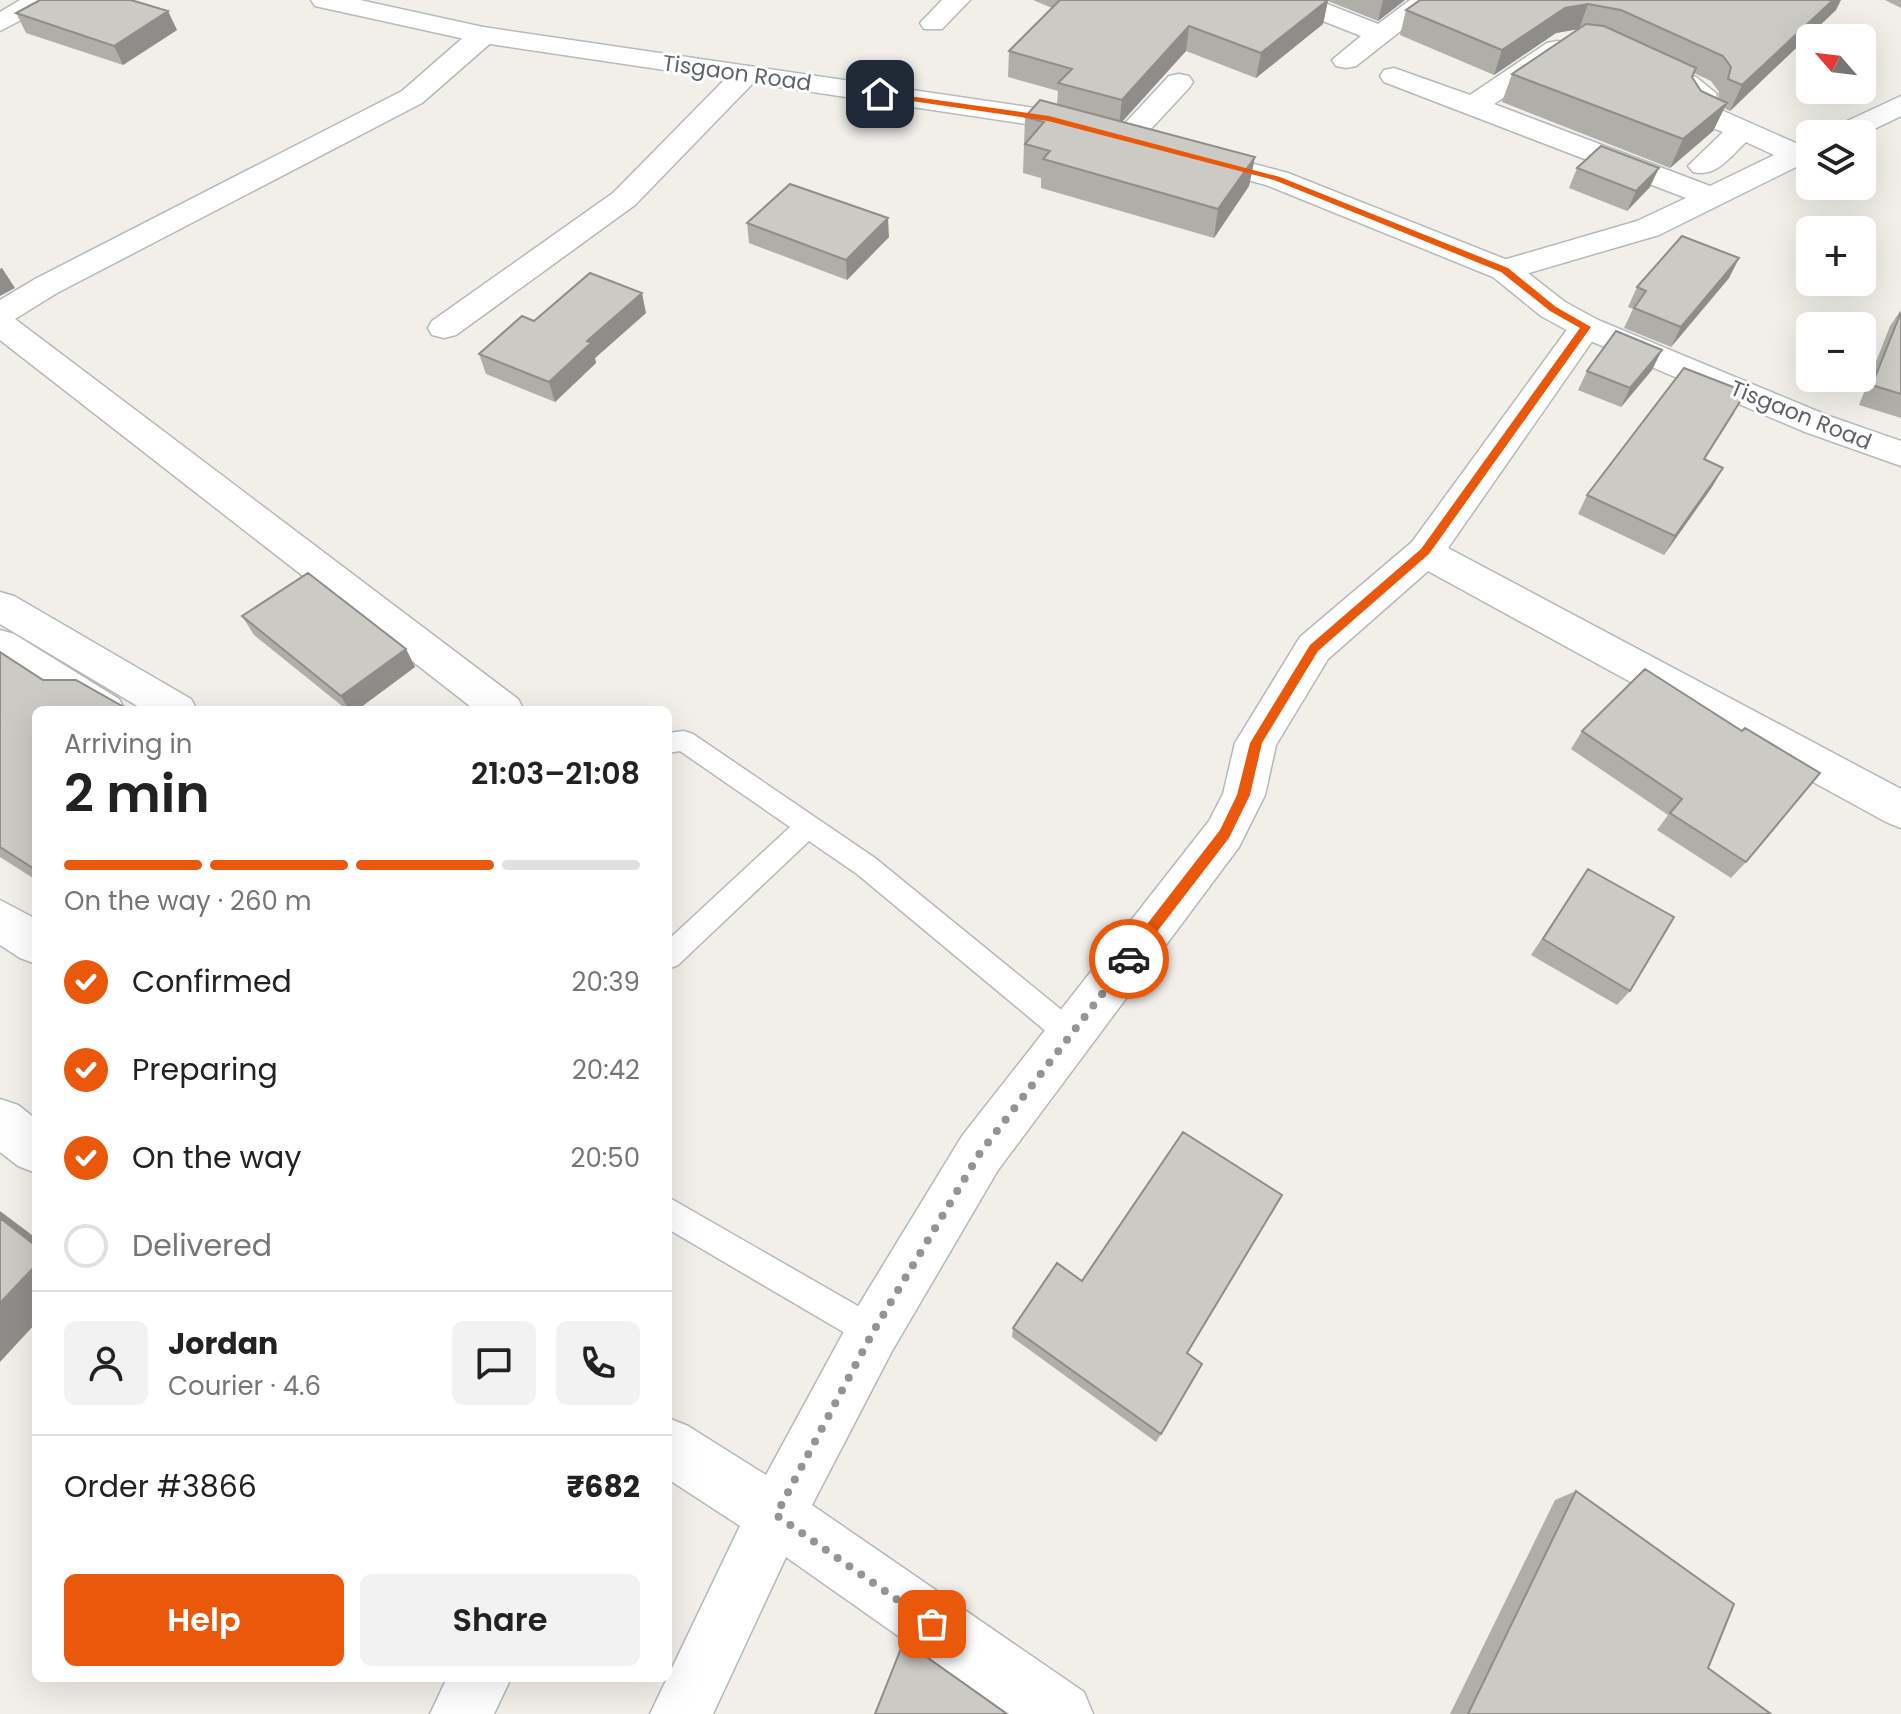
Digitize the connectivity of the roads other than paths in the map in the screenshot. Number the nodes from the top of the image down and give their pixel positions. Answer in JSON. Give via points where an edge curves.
{"nodes":[{"id":1,"x":39,"y":0,"type":"edge"},
{"id":2,"x":324,"y":0,"type":"edge"},
{"id":3,"x":957,"y":0,"type":"edge"},
{"id":4,"x":1294,"y":0,"type":"edge"},
{"id":5,"x":1427,"y":0,"type":"edge"},
{"id":6,"x":0,"y":23,"type":"edge"},
{"id":7,"x":933,"y":23,"type":"dead end"},
{"id":8,"x":1380,"y":34,"type":"junction"},
{"id":9,"x":483,"y":35,"type":"junction"},
{"id":10,"x":1578,"y":40,"type":"edge"},
{"id":11,"x":1346,"y":60,"type":"dead end"},
{"id":12,"x":746,"y":74,"type":"junction"},
{"id":13,"x":1667,"y":74,"type":"edge"},
{"id":14,"x":1394,"y":76,"type":"dead end"},
{"id":15,"x":1179,"y":82,"type":"dead end"},
{"id":16,"x":1901,"y":105,"type":"edge"},
{"id":17,"x":1472,"y":106,"type":"junction"},
{"id":18,"x":1870,"y":120,"type":"edge"},
{"id":19,"x":1743,"y":130,"type":"junction"},
{"id":20,"x":1126,"y":139,"type":"junction"},
{"id":21,"x":1796,"y":149,"type":"edge"},
{"id":22,"x":1796,"y":156,"type":"edge"},
{"id":23,"x":1703,"y":166,"type":"edge"},
{"id":24,"x":1712,"y":197,"type":"junction"},
{"id":25,"x":1504,"y":270,"type":"junction"},
{"id":26,"x":0,"y":314,"type":"edge"},
{"id":27,"x":0,"y":324,"type":"edge"},
{"id":28,"x":1586,"y":327,"type":"junction"},
{"id":29,"x":444,"y":328,"type":"dead end"},
{"id":30,"x":1901,"y":454,"type":"edge"},
{"id":31,"x":1425,"y":552,"type":"junction"},
{"id":32,"x":0,"y":606,"type":"edge"},
{"id":33,"x":0,"y":645,"type":"edge"},
{"id":34,"x":99,"y":706,"type":"edge"},
{"id":35,"x":170,"y":706,"type":"edge"},
{"id":36,"x":499,"y":706,"type":"edge"},
{"id":37,"x":672,"y":742,"type":"edge"},
{"id":38,"x":1901,"y":810,"type":"edge"},
{"id":39,"x":808,"y":826,"type":"junction"},
{"id":40,"x":0,"y":920,"type":"edge"},
{"id":41,"x":32,"y":941,"type":"edge"},
{"id":42,"x":672,"y":953,"type":"edge"},
{"id":43,"x":1070,"y":1034,"type":"junction"},
{"id":44,"x":0,"y":1122,"type":"edge"},
{"id":45,"x":32,"y":1146,"type":"edge"},
{"id":46,"x":672,"y":1214,"type":"edge"},
{"id":47,"x":873,"y":1332,"type":"junction"},
{"id":48,"x":672,"y":1449,"type":"edge"},
{"id":49,"x":776,"y":1515,"type":"junction"},
{"id":50,"x":478,"y":1682,"type":"edge"},
{"id":51,"x":461,"y":1714,"type":"edge"},
{"id":52,"x":681,"y":1714,"type":"edge"},
{"id":53,"x":1062,"y":1714,"type":"edge"}],
"edges":[{"from":1,"to":6,"type":"street"},
{"from":2,"to":9,"type":"street","name":"Tisgaon Road"},
{"from":3,"to":7,"type":"street"},
{"from":4,"to":8,"type":"street"},
{"from":5,"to":8,"type":"street"},
{"from":8,"to":11,"type":"street"},
{"from":9,"to":12,"type":"street","name":"Tisgaon Road"},
{"from":9,"to":26,"type":"street","via":[[412,97]]},
{"from":10,"to":17,"type":"street","via":[[1567,42]]},
{"from":12,"to":20,"type":"street","name":"Tisgaon Road","via":[[1049,119]]},
{"from":12,"to":29,"type":"street","via":[[624,199]]},
{"from":13,"to":19,"type":"street","via":[[1700,90],[1696,104],[1701,112]]},
{"from":14,"to":17,"type":"street"},
{"from":15,"to":20,"type":"street"},
{"from":16,"to":18,"type":"street"},
{"from":17,"to":24,"type":"street"},
{"from":19,"to":21,"type":"street"},
{"from":19,"to":23,"type":"street"},
{"from":20,"to":25,"type":"street","name":"Tisgaon Road","via":[[1277,179]]},
{"from":22,"to":24,"type":"street"},
{"from":24,"to":25,"type":"street","via":[[1648,228]]},
{"from":25,"to":28,"type":"street","name":"Tisgaon Road","via":[[1553,309]]},
{"from":27,"to":36,"type":"street"},
{"from":28,"to":30,"type":"street","name":"Tisgaon Road"},
{"from":28,"to":31,"type":"street"},
{"from":31,"to":38,"type":"street"},
{"from":31,"to":43,"type":"street","via":[[1314,648],[1256,743],[1244,795],[1224,834]]},
{"from":32,"to":35,"type":"street"},
{"from":33,"to":34,"type":"street"},
{"from":37,"to":39,"type":"lane","via":[[684,741]]},
{"from":39,"to":42,"type":"lane"},
{"from":39,"to":43,"type":"lane","via":[[866,866]]},
{"from":40,"to":41,"type":"street"},
{"from":43,"to":47,"type":"street","via":[[980,1153]]},
{"from":44,"to":45,"type":"street"},
{"from":46,"to":47,"type":"lane"},
{"from":47,"to":49,"type":"street"},
{"from":48,"to":49,"type":"street"},
{"from":49,"to":52,"type":"street"},
{"from":49,"to":53,"type":"street"},
{"from":50,"to":51,"type":"street"}]}
